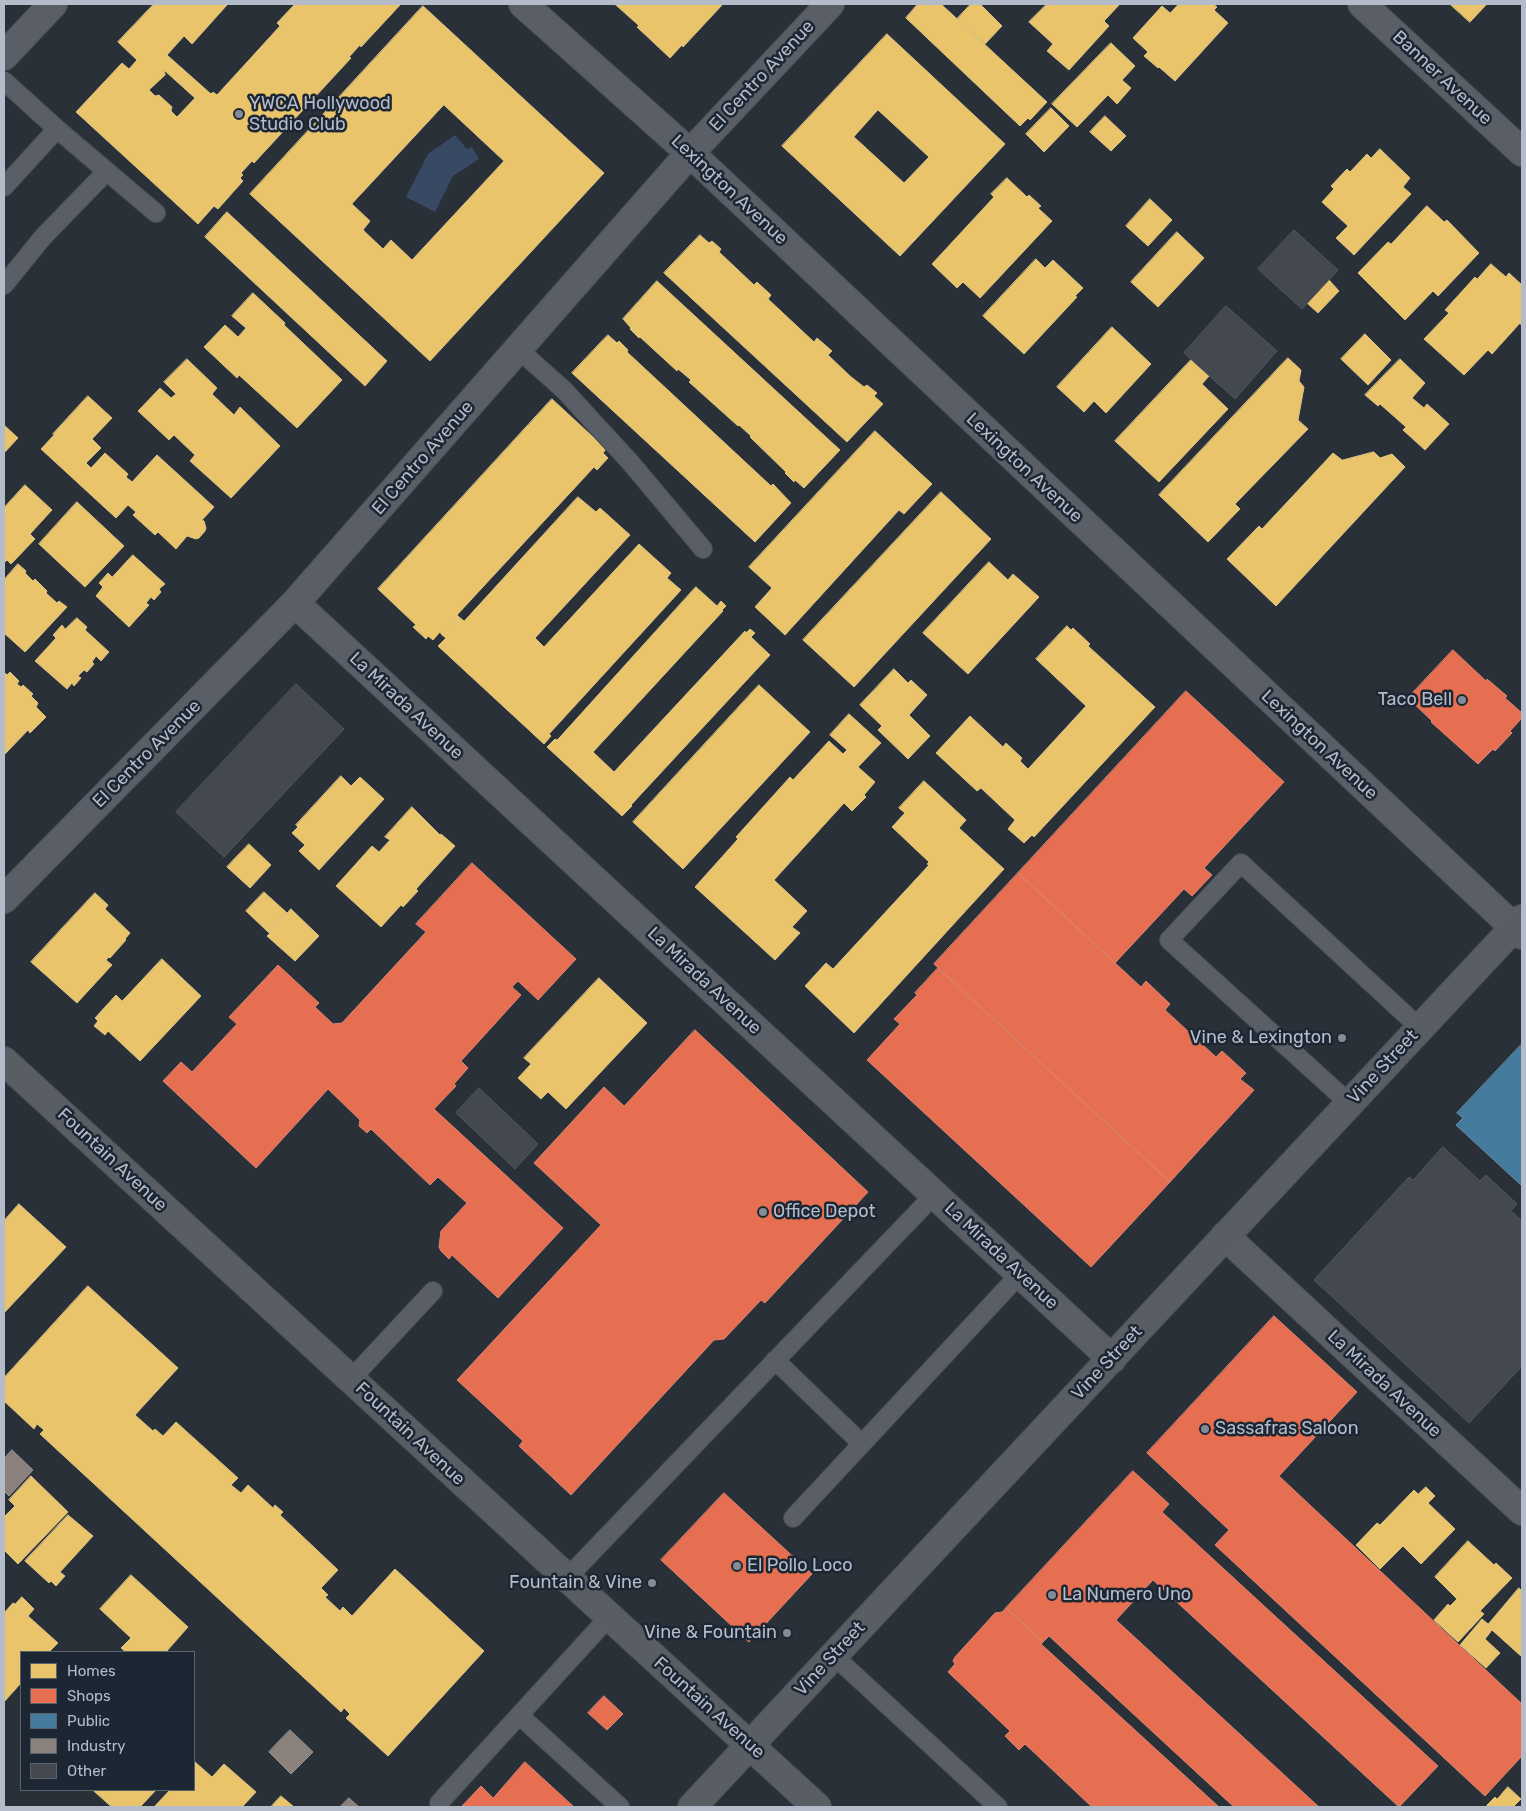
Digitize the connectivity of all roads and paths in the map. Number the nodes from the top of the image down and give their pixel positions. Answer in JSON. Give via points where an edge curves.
{"nodes":[{"id":1,"x":52,"y":4,"type":"edge"},
{"id":2,"x":523,"y":4,"type":"edge"},
{"id":3,"x":830,"y":4,"type":"edge"},
{"id":4,"x":1362,"y":4,"type":"edge"},
{"id":5,"x":4,"y":56,"type":"edge"},
{"id":6,"x":4,"y":81,"type":"edge"},
{"id":7,"x":57,"y":129,"type":"junction"},
{"id":8,"x":1522,"y":152,"type":"edge"},
{"id":9,"x":690,"y":154,"type":"junction"},
{"id":10,"x":107,"y":171,"type":"junction"},
{"id":11,"x":4,"y":187,"type":"edge"},
{"id":12,"x":156,"y":213,"type":"dead end"},
{"id":13,"x":4,"y":285,"type":"edge"},
{"id":14,"x":518,"y":349,"type":"junction"},
{"id":15,"x":703,"y":549,"type":"dead end"},
{"id":16,"x":295,"y":603,"type":"junction"},
{"id":17,"x":4,"y":900,"type":"edge"},
{"id":18,"x":1520,"y":927,"type":"edge"},
{"id":19,"x":1420,"y":1028,"type":"junction"},
{"id":20,"x":4,"y":1061,"type":"edge"},
{"id":21,"x":1349,"y":1103,"type":"junction"},
{"id":22,"x":935,"y":1194,"type":"junction"},
{"id":23,"x":1225,"y":1236,"type":"junction"},
{"id":24,"x":1020,"y":1274,"type":"junction"},
{"id":25,"x":433,"y":1291,"type":"dead end"},
{"id":26,"x":1112,"y":1359,"type":"junction"},
{"id":27,"x":775,"y":1360,"type":"junction"},
{"id":28,"x":351,"y":1380,"type":"junction"},
{"id":29,"x":862,"y":1444,"type":"junction"},
{"id":30,"x":1522,"y":1511,"type":"edge"},
{"id":31,"x":793,"y":1518,"type":"dead end"},
{"id":32,"x":567,"y":1578,"type":"junction"},
{"id":33,"x":609,"y":1617,"type":"junction"},
{"id":34,"x":833,"y":1655,"type":"junction"},
{"id":35,"x":520,"y":1716,"type":"junction"},
{"id":36,"x":749,"y":1745,"type":"junction"},
{"id":37,"x":439,"y":1802,"type":"dead end"},
{"id":38,"x":620,"y":1807,"type":"edge"},
{"id":39,"x":692,"y":1807,"type":"edge"},
{"id":40,"x":817,"y":1807,"type":"edge"},
{"id":41,"x":998,"y":1807,"type":"edge"}],
"edges":[{"from":1,"to":5,"type":"street"},
{"from":2,"to":9,"type":"street","name":"Lexington Avenue"},
{"from":3,"to":9,"type":"street","name":"El Centro Avenue"},
{"from":4,"to":8,"type":"street","name":"Banner Avenue"},
{"from":6,"to":7,"type":"lane"},
{"from":7,"to":10,"type":"lane"},
{"from":7,"to":11,"type":"lane"},
{"from":9,"to":14,"type":"street","name":"El Centro Avenue"},
{"from":9,"to":18,"type":"street","name":"Lexington Avenue"},
{"from":10,"to":12,"type":"lane"},
{"from":10,"to":13,"type":"lane","via":[[42,237]]},
{"from":14,"to":15,"type":"lane","via":[[564,390]]},
{"from":14,"to":16,"type":"street","name":"El Centro Avenue"},
{"from":16,"to":17,"type":"street","name":"El Centro Avenue"},
{"from":16,"to":22,"type":"street","name":"La Mirada Avenue"},
{"from":18,"to":19,"type":"main road","name":"Vine Street"},
{"from":19,"to":21,"type":"main road","name":"Vine Street"},
{"from":19,"to":21,"type":"lane","via":[[1241,863],[1169,940]]},
{"from":20,"to":28,"type":"main road","name":"Fountain Avenue"},
{"from":21,"to":23,"type":"main road","name":"Vine Street"},
{"from":22,"to":24,"type":"street","name":"La Mirada Avenue"},
{"from":22,"to":27,"type":"lane"},
{"from":23,"to":26,"type":"main road","name":"Vine Street"},
{"from":23,"to":30,"type":"street","name":"La Mirada Avenue"},
{"from":24,"to":26,"type":"street","name":"La Mirada Avenue"},
{"from":24,"to":29,"type":"lane"},
{"from":25,"to":28,"type":"lane"},
{"from":26,"to":34,"type":"main road","name":"Vine Street"},
{"from":27,"to":29,"type":"lane"},
{"from":27,"to":32,"type":"lane"},
{"from":28,"to":32,"type":"main road","name":"Fountain Avenue"},
{"from":29,"to":31,"type":"lane"},
{"from":32,"to":33,"type":"main road","name":"Fountain Avenue"},
{"from":33,"to":35,"type":"lane"},
{"from":33,"to":36,"type":"main road","name":"Fountain Avenue"},
{"from":34,"to":36,"type":"main road","name":"Vine Street"},
{"from":34,"to":41,"type":"lane"},
{"from":35,"to":37,"type":"lane"},
{"from":35,"to":38,"type":"lane"},
{"from":36,"to":39,"type":"main road","name":"Vine Street"},
{"from":36,"to":40,"type":"main road","name":"Fountain Avenue"}]}
